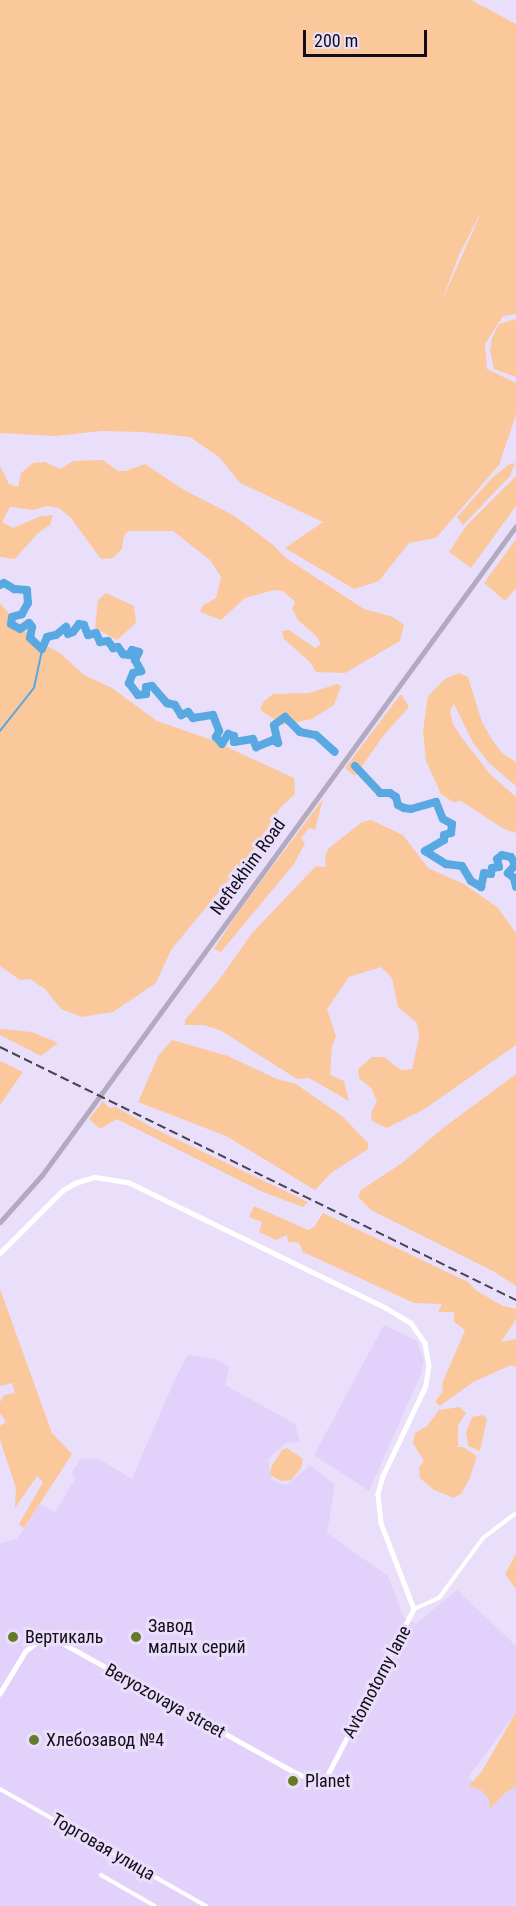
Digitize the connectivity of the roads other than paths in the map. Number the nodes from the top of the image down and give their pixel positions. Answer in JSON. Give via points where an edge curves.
{"nodes":[{"id":1,"x":516,"y":526,"type":"edge"},
{"id":2,"x":0,"y":1222,"type":"edge"},
{"id":3,"x":0,"y":1253,"type":"edge"},
{"id":4,"x":516,"y":1513,"type":"edge"},
{"id":5,"x":414,"y":1609,"type":"junction"},
{"id":6,"x":0,"y":1694,"type":"edge"},
{"id":7,"x":318,"y":1782,"type":"joint"},
{"id":8,"x":0,"y":1789,"type":"edge"},
{"id":9,"x":101,"y":1875,"type":"dead end"},
{"id":10,"x":155,"y":1906,"type":"edge"},
{"id":11,"x":206,"y":1906,"type":"edge"}],
"edges":[{"from":1,"to":2,"type":"main road","name":"Neftekhim Road","via":[[42,1175]]},
{"from":3,"to":5,"type":"street","via":[[63,1190],[95,1177],[110,1178],[128,1182],[411,1323],[425,1343],[428,1381],[378,1494],[381,1523]]},
{"from":4,"to":5,"type":"street","name":"Avtomotorny lane","via":[[483,1538],[439,1598]]},
{"from":5,"to":7,"type":"street","name":"Avtomotorny lane","via":[[331,1773]]},
{"from":6,"to":7,"type":"street","name":"Beryozovaya street","via":[[26,1651],[42,1639],[54,1639],[276,1764]]},
{"from":8,"to":11,"type":"street","name":"Торговая улица"},
{"from":9,"to":10,"type":"street"}]}
